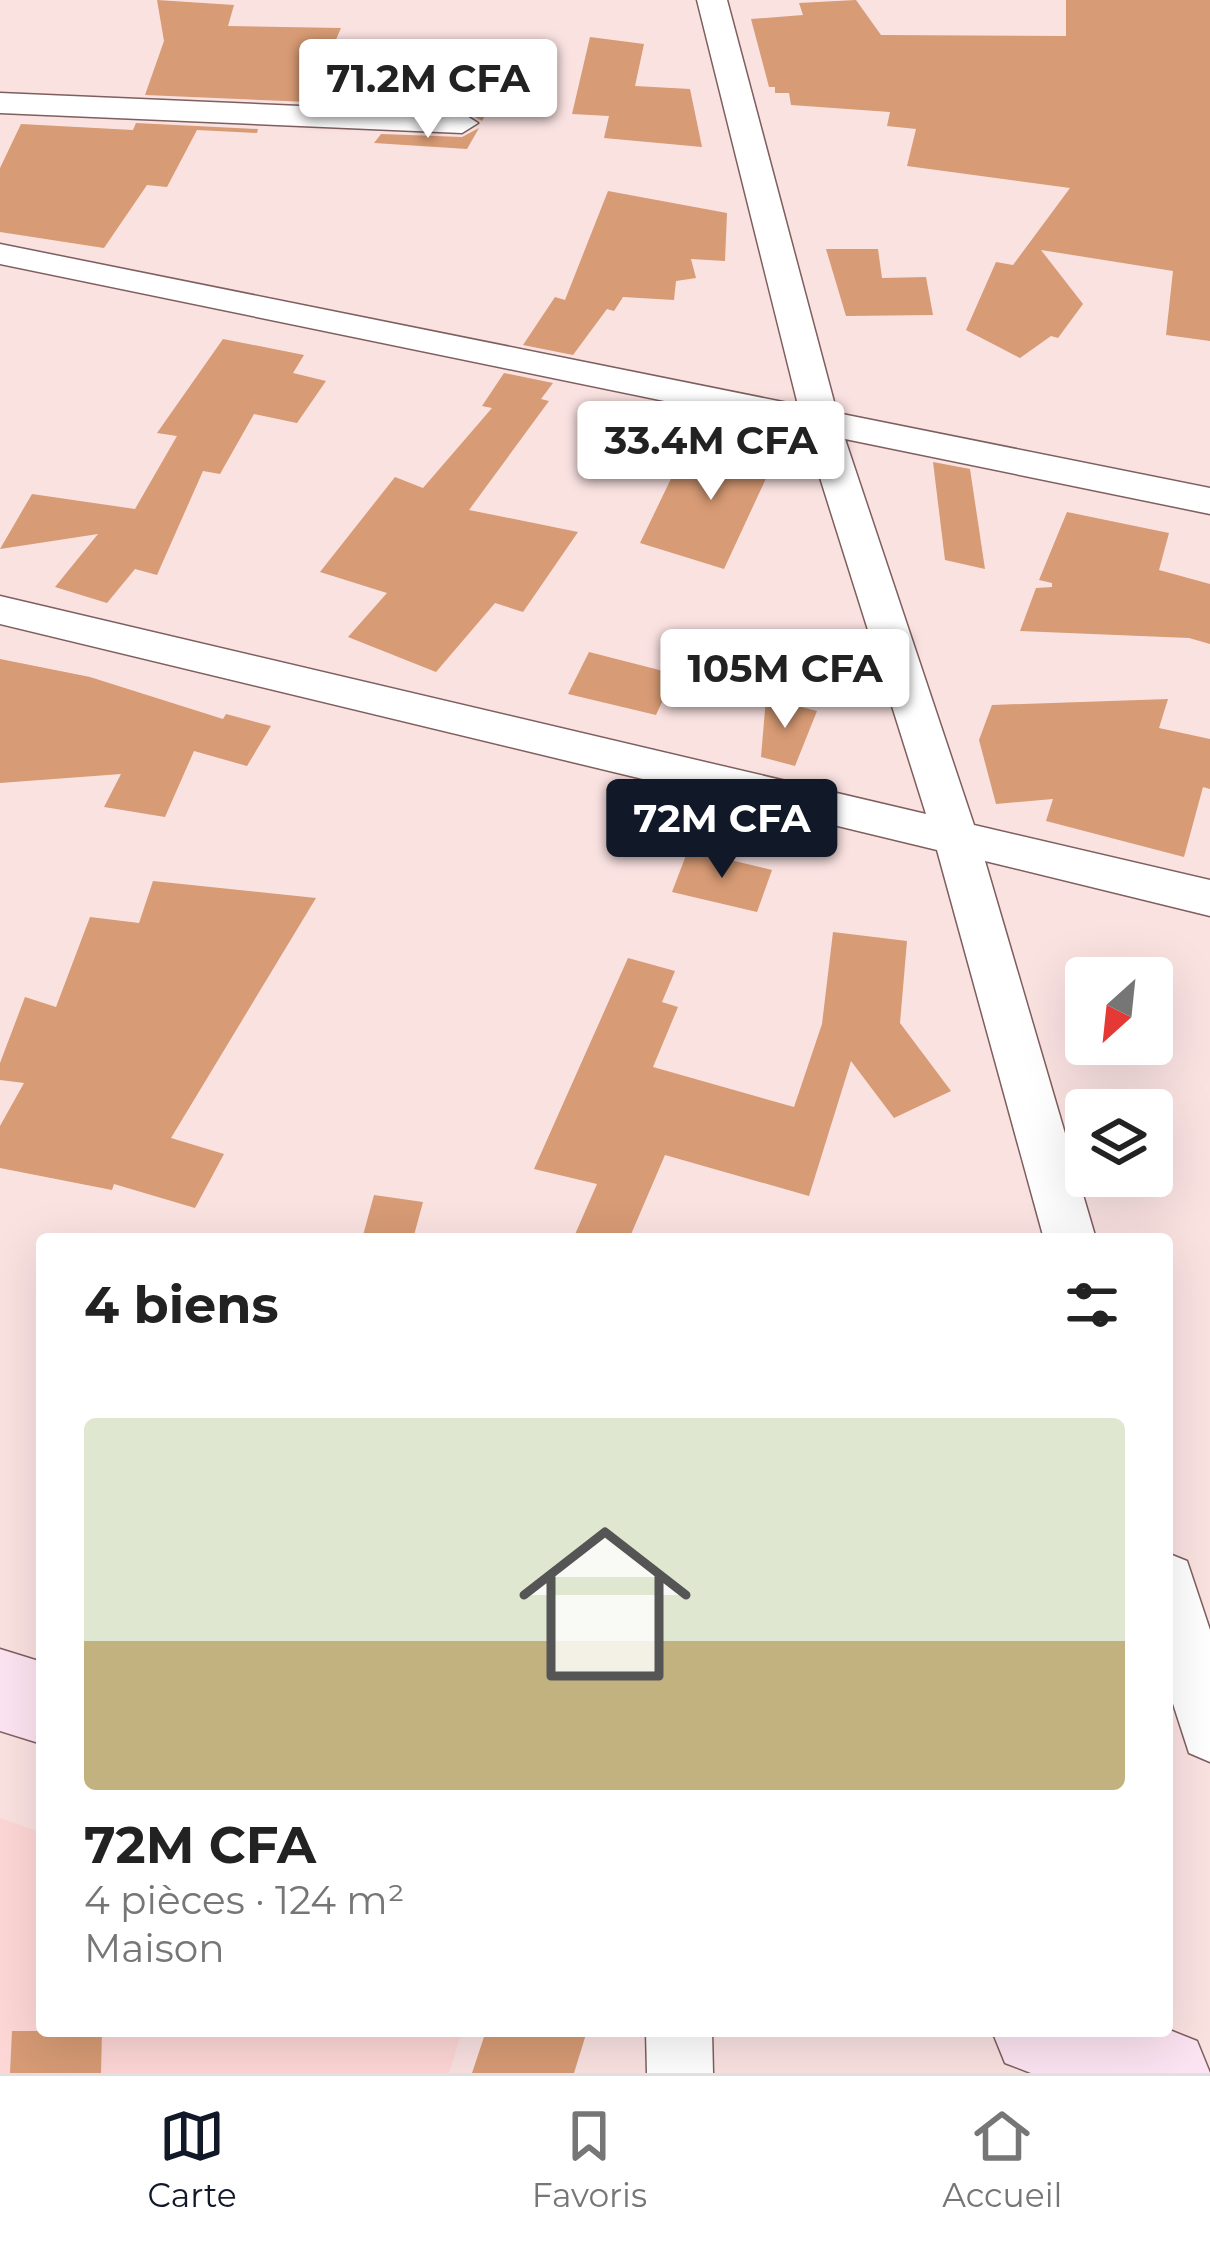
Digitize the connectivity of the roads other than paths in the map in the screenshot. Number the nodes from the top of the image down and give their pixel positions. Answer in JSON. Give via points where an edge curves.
{"nodes":[{"id":1,"x":712,"y":0,"type":"edge"},
{"id":2,"x":0,"y":103,"type":"edge"},
{"id":3,"x":462,"y":123,"type":"dead end"},
{"id":4,"x":0,"y":254,"type":"edge"},
{"id":5,"x":820,"y":419,"type":"junction"},
{"id":6,"x":1210,"y":501,"type":"edge"},
{"id":7,"x":0,"y":610,"type":"edge"},
{"id":8,"x":955,"y":835,"type":"junction"},
{"id":9,"x":1210,"y":898,"type":"edge"},
{"id":10,"x":1068,"y":1233,"type":"edge"},
{"id":11,"x":1173,"y":1602,"type":"edge"},
{"id":12,"x":0,"y":1690,"type":"edge"},
{"id":13,"x":36,"y":1701,"type":"edge"},
{"id":14,"x":1210,"y":1732,"type":"edge"},
{"id":15,"x":680,"y":2037,"type":"edge"},
{"id":16,"x":1055,"y":2037,"type":"edge"},
{"id":17,"x":680,"y":2073,"type":"edge"},
{"id":18,"x":1165,"y":2073,"type":"edge"}],
"edges":[{"from":1,"to":5,"type":"street"},
{"from":2,"to":3,"type":"street"},
{"from":4,"to":5,"type":"street"},
{"from":5,"to":6,"type":"street"},
{"from":5,"to":8,"type":"street"},
{"from":7,"to":8,"type":"street"},
{"from":8,"to":9,"type":"street"},
{"from":8,"to":10,"type":"street"},
{"from":11,"to":14,"type":"street"},
{"from":12,"to":13,"type":"street"},
{"from":15,"to":17,"type":"street"},
{"from":16,"to":18,"type":"street"}]}
